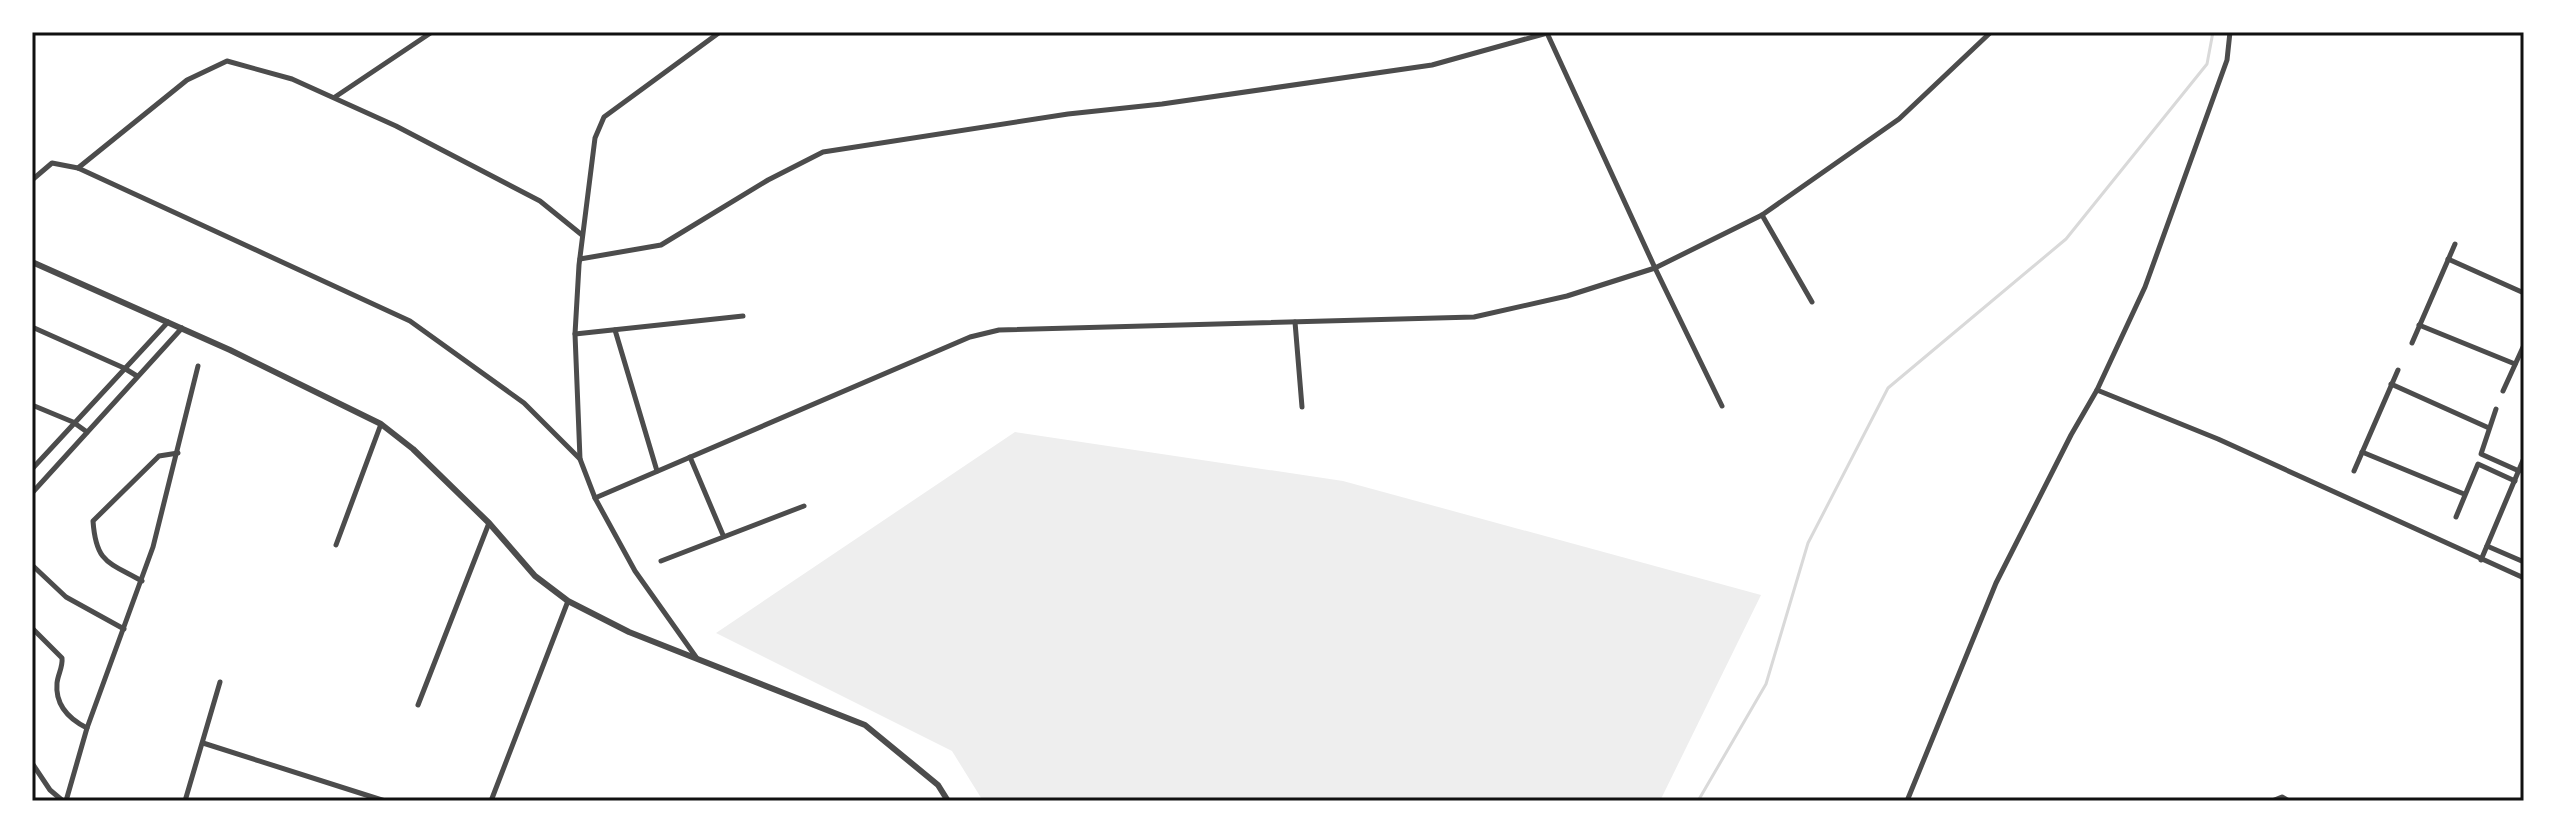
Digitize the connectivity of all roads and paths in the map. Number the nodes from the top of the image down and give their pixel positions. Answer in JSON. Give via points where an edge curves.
{"nodes":[{"id":1,"x":432,"y":32,"type":"edge"},
{"id":2,"x":720,"y":32,"type":"edge"},
{"id":3,"x":1991,"y":32,"type":"edge"},
{"id":4,"x":2230,"y":32,"type":"edge"},
{"id":5,"x":1548,"y":33,"type":"edge"},
{"id":6,"x":334,"y":98,"type":"junction"},
{"id":7,"x":78,"y":168,"type":"junction"},
{"id":8,"x":32,"y":180,"type":"edge"},
{"id":9,"x":1762,"y":215,"type":"junction"},
{"id":10,"x":582,"y":236,"type":"junction"},
{"id":11,"x":2455,"y":244,"type":"dead end"},
{"id":12,"x":580,"y":259,"type":"junction"},
{"id":13,"x":2448,"y":259,"type":"junction"},
{"id":14,"x":32,"y":262,"type":"edge"},
{"id":15,"x":1655,"y":268,"type":"junction"},
{"id":16,"x":2524,"y":293,"type":"edge"},
{"id":17,"x":1812,"y":302,"type":"dead end"},
{"id":18,"x":743,"y":316,"type":"dead end"},
{"id":19,"x":168,"y":322,"type":"junction"},
{"id":20,"x":1295,"y":322,"type":"junction"},
{"id":21,"x":2419,"y":325,"type":"junction"},
{"id":22,"x":32,"y":327,"type":"edge"},
{"id":23,"x":182,"y":328,"type":"junction"},
{"id":24,"x":615,"y":330,"type":"junction"},
{"id":25,"x":575,"y":334,"type":"junction"},
{"id":26,"x":2412,"y":343,"type":"dead end"},
{"id":27,"x":2524,"y":345,"type":"edge"},
{"id":28,"x":2515,"y":364,"type":"junction"},
{"id":29,"x":198,"y":366,"type":"dead end"},
{"id":30,"x":124,"y":368,"type":"junction"},
{"id":31,"x":2398,"y":370,"type":"dead end"},
{"id":32,"x":137,"y":376,"type":"junction"},
{"id":33,"x":2391,"y":384,"type":"junction"},
{"id":34,"x":2097,"y":390,"type":"junction"},
{"id":35,"x":2503,"y":391,"type":"dead end"},
{"id":36,"x":32,"y":405,"type":"edge"},
{"id":37,"x":1722,"y":406,"type":"dead end"},
{"id":38,"x":1302,"y":407,"type":"dead end"},
{"id":39,"x":2496,"y":409,"type":"dead end"},
{"id":40,"x":73,"y":422,"type":"junction"},
{"id":41,"x":381,"y":424,"type":"junction"},
{"id":42,"x":2489,"y":428,"type":"junction"},
{"id":43,"x":87,"y":432,"type":"junction"},
{"id":44,"x":2362,"y":452,"type":"junction"},
{"id":45,"x":178,"y":453,"type":"junction"},
{"id":46,"x":690,"y":457,"type":"junction"},
{"id":47,"x":2524,"y":458,"type":"edge"},
{"id":48,"x":580,"y":459,"type":"junction"},
{"id":49,"x":32,"y":469,"type":"edge"},
{"id":50,"x":657,"y":471,"type":"junction"},
{"id":51,"x":2354,"y":471,"type":"dead end"},
{"id":52,"x":2519,"y":471,"type":"junction"},
{"id":53,"x":2515,"y":481,"type":"junction"},
{"id":54,"x":33,"y":490,"type":"edge"},
{"id":55,"x":2464,"y":494,"type":"junction"},
{"id":56,"x":595,"y":498,"type":"junction"},
{"id":57,"x":804,"y":506,"type":"dead end"},
{"id":58,"x":2456,"y":517,"type":"dead end"},
{"id":59,"x":489,"y":523,"type":"junction"},
{"id":60,"x":723,"y":535,"type":"junction"},
{"id":61,"x":336,"y":545,"type":"dead end"},
{"id":62,"x":2487,"y":546,"type":"junction"},
{"id":63,"x":2481,"y":560,"type":"junction"},
{"id":64,"x":661,"y":561,"type":"dead end"},
{"id":65,"x":2524,"y":562,"type":"edge"},
{"id":66,"x":32,"y":565,"type":"edge"},
{"id":67,"x":2524,"y":578,"type":"edge"},
{"id":68,"x":142,"y":581,"type":"junction"},
{"id":69,"x":568,"y":601,"type":"junction"},
{"id":70,"x":32,"y":628,"type":"edge"},
{"id":71,"x":124,"y":629,"type":"junction"},
{"id":72,"x":696,"y":657,"type":"junction"},
{"id":73,"x":220,"y":682,"type":"dead end"},
{"id":74,"x":418,"y":705,"type":"dead end"},
{"id":75,"x":87,"y":728,"type":"junction"},
{"id":76,"x":203,"y":743,"type":"junction"},
{"id":77,"x":32,"y":763,"type":"edge"},
{"id":78,"x":64,"y":801,"type":"edge"},
{"id":79,"x":185,"y":801,"type":"edge"},
{"id":80,"x":385,"y":801,"type":"edge"},
{"id":81,"x":491,"y":801,"type":"edge"},
{"id":82,"x":948,"y":801,"type":"edge"},
{"id":83,"x":1907,"y":801,"type":"edge"},
{"id":84,"x":2272,"y":801,"type":"edge"},
{"id":85,"x":2289,"y":801,"type":"edge"}],
"edges":[{"from":1,"to":6,"type":"street"},
{"from":2,"to":10,"type":"street","via":[[604,117],[595,138]]},
{"from":3,"to":9,"type":"street","via":[[1899,119]]},
{"from":4,"to":34,"type":"street","via":[[2227,60],[2180,195]]},
{"from":5,"to":12,"type":"street","via":[[1432,65],[823,152],[661,245]]},
{"from":5,"to":15,"type":"street"},
{"from":6,"to":7,"type":"street","via":[[292,79],[227,61],[187,80]]},
{"from":6,"to":10,"type":"street","via":[[502,179],[540,201]]},
{"from":7,"to":8,"type":"street","via":[[52,163]]},
{"from":7,"to":48,"type":"street","via":[[410,321],[524,403]]},
{"from":9,"to":15,"type":"street"},
{"from":9,"to":17,"type":"street"},
{"from":10,"to":12,"type":"street"},
{"from":11,"to":13,"type":"street"},
{"from":12,"to":25,"type":"street"},
{"from":13,"to":16,"type":"street"},
{"from":13,"to":21,"type":"street"},
{"from":14,"to":19,"type":"street"},
{"from":15,"to":20,"type":"street","via":[[1567,296],[1474,317]]},
{"from":15,"to":37,"type":"street"},
{"from":18,"to":24,"type":"street"},
{"from":19,"to":23,"type":"street"},
{"from":19,"to":30,"type":"street"},
{"from":20,"to":38,"type":"street"},
{"from":20,"to":46,"type":"street","via":[[999,330],[970,337]]},
{"from":21,"to":26,"type":"street"},
{"from":21,"to":28,"type":"street"},
{"from":22,"to":30,"type":"street"},
{"from":23,"to":32,"type":"street"},
{"from":23,"to":41,"type":"street"},
{"from":24,"to":25,"type":"street"},
{"from":24,"to":50,"type":"street"},
{"from":25,"to":48,"type":"street"},
{"from":27,"to":28,"type":"street"},
{"from":28,"to":35,"type":"street"},
{"from":29,"to":45,"type":"street"},
{"from":30,"to":32,"type":"street"},
{"from":30,"to":40,"type":"street"},
{"from":31,"to":33,"type":"street"},
{"from":32,"to":43,"type":"street"},
{"from":33,"to":42,"type":"street"},
{"from":33,"to":44,"type":"street"},
{"from":34,"to":63,"type":"street","via":[[2231,444]]},
{"from":34,"to":83,"type":"street","via":[[1996,583]]},
{"from":36,"to":40,"type":"street"},
{"from":39,"to":42,"type":"street"},
{"from":40,"to":43,"type":"street"},
{"from":40,"to":49,"type":"street"},
{"from":41,"to":59,"type":"street"},
{"from":41,"to":61,"type":"street"},
{"from":42,"to":52,"type":"street","via":[[2481,454]]},
{"from":43,"to":54,"type":"street"},
{"from":44,"to":51,"type":"street"},
{"from":44,"to":55,"type":"street"},
{"from":45,"to":68,"type":"street"},
{"from":45,"to":68,"type":"street","via":[[159,456],[93,521],[102,558]]},
{"from":46,"to":50,"type":"street"},
{"from":46,"to":60,"type":"street"},
{"from":47,"to":52,"type":"street"},
{"from":48,"to":56,"type":"street"},
{"from":50,"to":56,"type":"street"},
{"from":52,"to":53,"type":"street"},
{"from":53,"to":55,"type":"street","via":[[2478,464]]},
{"from":53,"to":62,"type":"street"},
{"from":55,"to":58,"type":"street"},
{"from":56,"to":72,"type":"street","via":[[635,571]]},
{"from":57,"to":60,"type":"street"},
{"from":59,"to":69,"type":"street","via":[[535,576]]},
{"from":59,"to":74,"type":"street"},
{"from":60,"to":64,"type":"street"},
{"from":62,"to":63,"type":"street"},
{"from":62,"to":65,"type":"street"},
{"from":63,"to":67,"type":"street"},
{"from":66,"to":71,"type":"street","via":[[66,597]]},
{"from":68,"to":71,"type":"street"},
{"from":69,"to":72,"type":"street"},
{"from":69,"to":81,"type":"street"},
{"from":70,"to":75,"type":"street","via":[[62,658],[59,700],[72,721]]},
{"from":71,"to":75,"type":"street"},
{"from":72,"to":82,"type":"street","via":[[865,725],[938,785]]},
{"from":73,"to":76,"type":"street"},
{"from":75,"to":78,"type":"street"},
{"from":76,"to":79,"type":"street"},
{"from":76,"to":80,"type":"street"},
{"from":77,"to":78,"type":"street"},
{"from":84,"to":85,"type":"street"}]}
